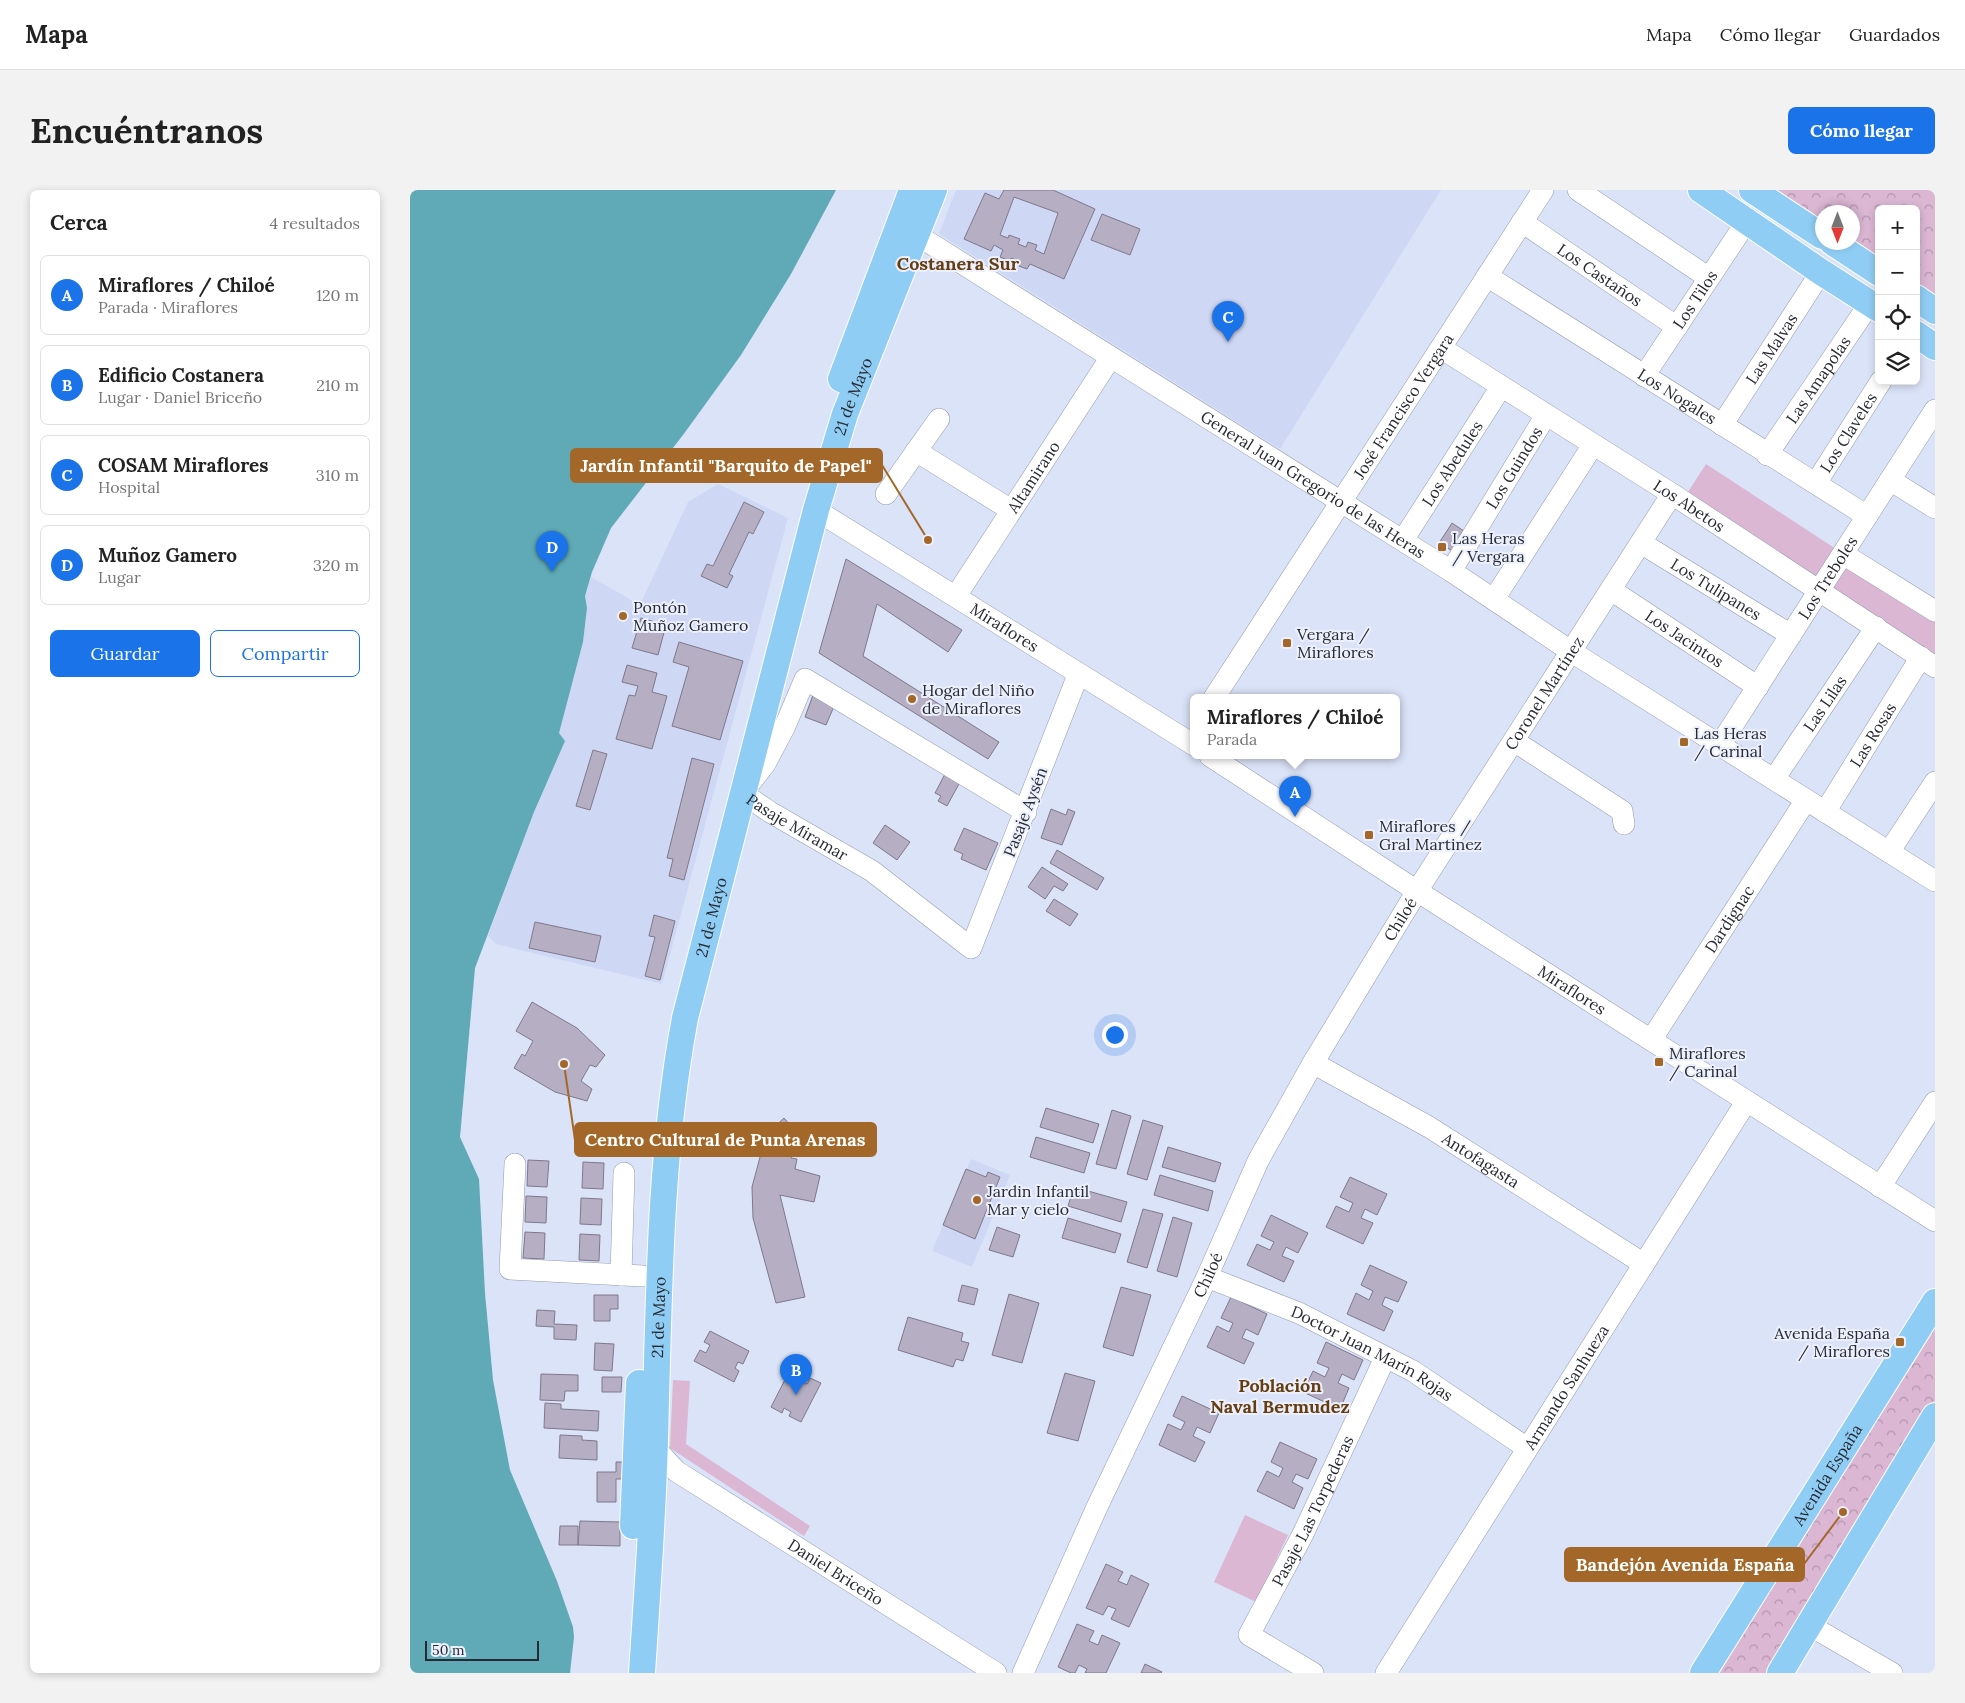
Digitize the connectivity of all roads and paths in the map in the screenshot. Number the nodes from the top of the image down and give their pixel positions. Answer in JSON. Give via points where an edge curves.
{"nodes":[{"id":1,"x":912,"y":190,"type":"edge"},
{"id":2,"x":934,"y":190,"type":"edge"},
{"id":3,"x":1543,"y":190,"type":"edge"},
{"id":4,"x":1578,"y":190,"type":"edge"},
{"id":5,"x":1701,"y":190,"type":"edge"},
{"id":6,"x":1752,"y":190,"type":"edge"},
{"id":7,"x":1747,"y":221,"type":"junction"},
{"id":8,"x":1522,"y":222,"type":"junction"},
{"id":9,"x":1815,"y":231,"type":"edge"},
{"id":10,"x":917,"y":235,"type":"junction"},
{"id":11,"x":1844,"y":250,"type":"edge"},
{"id":12,"x":1875,"y":270,"type":"edge"},
{"id":13,"x":1821,"y":272,"type":"junction"},
{"id":14,"x":1487,"y":276,"type":"junction"},
{"id":15,"x":1709,"y":278,"type":"junction"},
{"id":16,"x":1920,"y":301,"type":"edge"},
{"id":17,"x":1874,"y":306,"type":"edge"},
{"id":18,"x":1935,"y":310,"type":"edge"},
{"id":19,"x":1677,"y":327,"type":"junction"},
{"id":20,"x":1920,"y":337,"type":"edge"},
{"id":21,"x":1935,"y":347,"type":"edge"},
{"id":22,"x":1441,"y":348,"type":"junction"},
{"id":23,"x":1111,"y":357,"type":"junction"},
{"id":24,"x":1644,"y":376,"type":"junction"},
{"id":25,"x":1878,"y":385,"type":"edge"},
{"id":26,"x":1501,"y":387,"type":"junction"},
{"id":27,"x":1935,"y":410,"type":"edge"},
{"id":28,"x":1546,"y":415,"type":"junction"},
{"id":29,"x":939,"y":418,"type":"dead end"},
{"id":30,"x":1722,"y":425,"type":"junction"},
{"id":31,"x":1928,"y":436,"type":"edge"},
{"id":32,"x":1593,"y":445,"type":"junction"},
{"id":33,"x":916,"y":451,"type":"junction"},
{"id":34,"x":1767,"y":455,"type":"junction"},
{"id":35,"x":1890,"y":480,"type":"junction"},
{"id":36,"x":1816,"y":483,"type":"junction"},
{"id":37,"x":886,"y":494,"type":"dead end"},
{"id":38,"x":1672,"y":494,"type":"junction"},
{"id":39,"x":1342,"y":501,"type":"junction"},
{"id":40,"x":1935,"y":508,"type":"edge"},
{"id":41,"x":816,"y":510,"type":"junction"},
{"id":42,"x":1011,"y":510,"type":"junction"},
{"id":43,"x":1867,"y":516,"type":"junction"},
{"id":44,"x":1404,"y":540,"type":"junction"},
{"id":45,"x":1641,"y":543,"type":"junction"},
{"id":46,"x":1843,"y":554,"type":"junction"},
{"id":47,"x":1451,"y":570,"type":"junction"},
{"id":48,"x":1611,"y":590,"type":"junction"},
{"id":49,"x":1820,"y":590,"type":"junction"},
{"id":50,"x":956,"y":596,"type":"junction"},
{"id":51,"x":1494,"y":599,"type":"junction"},
{"id":52,"x":1935,"y":611,"type":"edge"},
{"id":53,"x":1876,"y":627,"type":"junction"},
{"id":54,"x":1791,"y":635,"type":"junction"},
{"id":55,"x":1572,"y":652,"type":"junction"},
{"id":56,"x":1928,"y":662,"type":"edge"},
{"id":57,"x":1078,"y":675,"type":"junction"},
{"id":58,"x":1758,"y":686,"type":"junction"},
{"id":59,"x":1217,"y":694,"type":"edge"},
{"id":60,"x":1190,"y":737,"type":"edge"},
{"id":61,"x":1514,"y":741,"type":"junction"},
{"id":62,"x":1720,"y":745,"type":"junction"},
{"id":63,"x":1215,"y":759,"type":"edge"},
{"id":64,"x":1774,"y":779,"type":"junction"},
{"id":65,"x":1935,"y":782,"type":"edge"},
{"id":66,"x":742,"y":793,"type":"junction"},
{"id":67,"x":1806,"y":800,"type":"junction"},
{"id":68,"x":1026,"y":812,"type":"junction"},
{"id":69,"x":1825,"y":812,"type":"junction"},
{"id":70,"x":1624,"y":824,"type":"dead end"},
{"id":71,"x":1889,"y":852,"type":"junction"},
{"id":72,"x":1935,"y":881,"type":"edge"},
{"id":73,"x":1417,"y":892,"type":"junction"},
{"id":74,"x":971,"y":948,"type":"joint"},
{"id":75,"x":1651,"y":1040,"type":"junction"},
{"id":76,"x":1313,"y":1064,"type":"junction"},
{"id":77,"x":1746,"y":1102,"type":"junction"},
{"id":78,"x":1935,"y":1102,"type":"edge"},
{"id":79,"x":515,"y":1164,"type":"dead end"},
{"id":80,"x":624,"y":1173,"type":"dead end"},
{"id":81,"x":1880,"y":1187,"type":"junction"},
{"id":82,"x":1935,"y":1221,"type":"edge"},
{"id":83,"x":1644,"y":1264,"type":"junction"},
{"id":84,"x":632,"y":1276,"type":"junction"},
{"id":85,"x":1206,"y":1277,"type":"junction"},
{"id":86,"x":1935,"y":1302,"type":"edge"},
{"id":87,"x":1385,"y":1358,"type":"junction"},
{"id":88,"x":1935,"y":1416,"type":"edge"},
{"id":89,"x":655,"y":1448,"type":"junction"},
{"id":90,"x":1528,"y":1448,"type":"junction"},
{"id":91,"x":676,"y":1471,"type":"junction"},
{"id":92,"x":653,"y":1487,"type":"junction"},
{"id":93,"x":1809,"y":1625,"type":"junction"},
{"id":94,"x":627,"y":1673,"type":"edge"},
{"id":95,"x":642,"y":1673,"type":"edge"},
{"id":96,"x":996,"y":1673,"type":"edge"},
{"id":97,"x":1023,"y":1673,"type":"edge"},
{"id":98,"x":1313,"y":1673,"type":"edge"},
{"id":99,"x":1386,"y":1673,"type":"edge"},
{"id":100,"x":1703,"y":1673,"type":"edge"},
{"id":101,"x":1780,"y":1673,"type":"edge"},
{"id":102,"x":1892,"y":1673,"type":"edge"}],
"edges":[{"from":1,"to":84,"type":"main road","name":"21 de Mayo","via":[[832,403],[806,484],[734,754],[661,1060],[647,1189]]},
{"from":2,"to":10,"type":"main road","name":"21 de Mayo"},
{"from":3,"to":8,"type":"street","name":"José Francisco Vergara"},
{"from":4,"to":15,"type":"street"},
{"from":5,"to":7,"type":"main road"},
{"from":6,"to":9,"type":"main road"},
{"from":7,"to":13,"type":"main road"},
{"from":7,"to":15,"type":"street","name":"Los Tilos"},
{"from":8,"to":14,"type":"street","name":"José Francisco Vergara"},
{"from":8,"to":19,"type":"street","name":"Los Castaños"},
{"from":10,"to":23,"type":"street","name":"General Juan Gregorio de las Heras"},
{"from":10,"to":41,"type":"main road","name":"21 de Mayo","via":[[845,414]]},
{"from":11,"to":12,"type":"main road"},
{"from":13,"to":17,"type":"main road"},
{"from":13,"to":30,"type":"street","name":"Las Malvas"},
{"from":14,"to":22,"type":"street","name":"José Francisco Vergara"},
{"from":14,"to":24,"type":"street","name":"Los Nogales"},
{"from":15,"to":19,"type":"street","name":"Los Tilos"},
{"from":16,"to":18,"type":"main road"},
{"from":17,"to":34,"type":"street","name":"Las Amapolas"},
{"from":19,"to":24,"type":"street","name":"Los Tilos"},
{"from":20,"to":21,"type":"main road"},
{"from":22,"to":26,"type":"street","name":"Los Abetos"},
{"from":22,"to":39,"type":"street","name":"José Francisco Vergara"},
{"from":23,"to":39,"type":"street","name":"General Juan Gregorio de las Heras"},
{"from":23,"to":42,"type":"street","name":"Altamirano"},
{"from":24,"to":30,"type":"street","name":"Los Nogales"},
{"from":25,"to":36,"type":"street","name":"Los Claveles"},
{"from":26,"to":28,"type":"street","name":"Los Abetos"},
{"from":26,"to":44,"type":"street","name":"Los Abedules"},
{"from":27,"to":31,"type":"street","name":"Los Treboles"},
{"from":28,"to":32,"type":"street","name":"Los Abetos"},
{"from":28,"to":47,"type":"street","name":"Los Guindos"},
{"from":29,"to":33,"type":"street"},
{"from":30,"to":34,"type":"street","name":"Los Nogales"},
{"from":31,"to":35,"type":"street","name":"Los Treboles"},
{"from":32,"to":38,"type":"street","name":"Los Abetos"},
{"from":32,"to":51,"type":"street"},
{"from":33,"to":37,"type":"street"},
{"from":33,"to":42,"type":"street"},
{"from":34,"to":36,"type":"street","name":"Los Nogales"},
{"from":35,"to":40,"type":"street"},
{"from":35,"to":43,"type":"street","name":"Los Treboles"},
{"from":36,"to":43,"type":"street","name":"Los Nogales"},
{"from":38,"to":45,"type":"street","name":"Coronel Martínez"},
{"from":38,"to":49,"type":"street","name":"Los Abetos"},
{"from":39,"to":44,"type":"street","name":"General Juan Gregorio de las Heras"},
{"from":39,"to":59,"type":"street","name":"José Francisco Vergara"},
{"from":41,"to":50,"type":"street","name":"Miraflores"},
{"from":41,"to":66,"type":"main road","name":"21 de Mayo"},
{"from":42,"to":50,"type":"street","name":"Altamirano"},
{"from":43,"to":46,"type":"street","name":"Los Treboles"},
{"from":44,"to":47,"type":"street","name":"General Juan Gregorio de las Heras"},
{"from":45,"to":48,"type":"street","name":"Coronel Martínez"},
{"from":45,"to":54,"type":"street","name":"Los Tulipanes"},
{"from":46,"to":49,"type":"street","name":"Los Treboles"},
{"from":46,"to":52,"type":"street"},
{"from":47,"to":51,"type":"street","name":"General Juan Gregorio de las Heras"},
{"from":48,"to":55,"type":"street","name":"Coronel Martínez"},
{"from":48,"to":58,"type":"street","name":"Los Jacintos"},
{"from":49,"to":53,"type":"street","name":"Los Abetos"},
{"from":49,"to":54,"type":"street","name":"Los Treboles"},
{"from":50,"to":57,"type":"street","name":"Miraflores"},
{"from":51,"to":55,"type":"street","name":"General Juan Gregorio de las Heras"},
{"from":53,"to":56,"type":"street","name":"Los Abetos"},
{"from":53,"to":64,"type":"street","name":"Las Lilas"},
{"from":54,"to":58,"type":"street","name":"Los Treboles"},
{"from":55,"to":61,"type":"street","name":"Coronel Martínez"},
{"from":55,"to":62,"type":"street","name":"General Juan Gregorio de las Heras"},
{"from":56,"to":69,"type":"street","name":"Las Rosas"},
{"from":57,"to":60,"type":"street","name":"Miraflores"},
{"from":57,"to":68,"type":"street","name":"Pasaje Aysén"},
{"from":58,"to":62,"type":"street","name":"Los Treboles"},
{"from":61,"to":70,"type":"street","via":[[1622,811]]},
{"from":61,"to":73,"type":"street","name":"Coronel Martínez"},
{"from":62,"to":64,"type":"street","name":"General Juan Gregorio de las Heras"},
{"from":63,"to":73,"type":"street","name":"Miraflores"},
{"from":64,"to":67,"type":"street","name":"General Juan Gregorio de las Heras"},
{"from":65,"to":71,"type":"street"},
{"from":66,"to":68,"type":"street","name":"Pasaje Miramar","via":[[764,764],[806,679]]},
{"from":66,"to":74,"type":"street","name":"Pasaje Miramar","via":[[872,871]]},
{"from":66,"to":89,"type":"main road","name":"21 de Mayo","via":[[694,979],[673,1088],[664,1185]]},
{"from":67,"to":69,"type":"street","name":"General Juan Gregorio de las Heras"},
{"from":67,"to":75,"type":"street","name":"Dardignac"},
{"from":68,"to":74,"type":"street","name":"Pasaje Aysén"},
{"from":69,"to":71,"type":"street","name":"General Juan Gregorio de las Heras"},
{"from":71,"to":72,"type":"street","name":"General Juan Gregorio de las Heras"},
{"from":73,"to":75,"type":"street","name":"Miraflores"},
{"from":73,"to":76,"type":"street","name":"Chiloé"},
{"from":75,"to":77,"type":"street","name":"Miraflores"},
{"from":76,"to":83,"type":"street","name":"Antofagasta","via":[[1429,1127]]},
{"from":76,"to":85,"type":"street","name":"Chiloé","via":[[1258,1162]]},
{"from":77,"to":81,"type":"street","name":"Miraflores"},
{"from":77,"to":83,"type":"street","name":"Armando Sanhueza"},
{"from":78,"to":81,"type":"street"},
{"from":79,"to":84,"type":"street","via":[[510,1269]]},
{"from":80,"to":84,"type":"street"},
{"from":81,"to":82,"type":"street","name":"Miraflores"},
{"from":83,"to":90,"type":"street","name":"Armando Sanhueza"},
{"from":84,"to":94,"type":"main road","name":"21 de Mayo"},
{"from":85,"to":87,"type":"street","name":"Doctor Juan Marín Rojas","via":[[1299,1314]]},
{"from":85,"to":97,"type":"street","name":"Chiloé"},
{"from":86,"to":100,"type":"main road","name":"Avenida España"},
{"from":87,"to":90,"type":"street","name":"Doctor Juan Marín Rojas","via":[[1413,1371]]},
{"from":87,"to":98,"type":"street","name":"Pasaje Las Torpederas","via":[[1250,1635]]},
{"from":88,"to":93,"type":"main road"},
{"from":89,"to":91,"type":"street","name":"Daniel Briceño"},
{"from":89,"to":92,"type":"main road","name":"21 de Mayo"},
{"from":90,"to":99,"type":"street","name":"Armando Sanhueza"},
{"from":91,"to":92,"type":"street"},
{"from":91,"to":96,"type":"street","name":"Daniel Briceño"},
{"from":92,"to":95,"type":"main road","name":"21 de Mayo"},
{"from":93,"to":101,"type":"main road"},
{"from":93,"to":102,"type":"street"}]}
